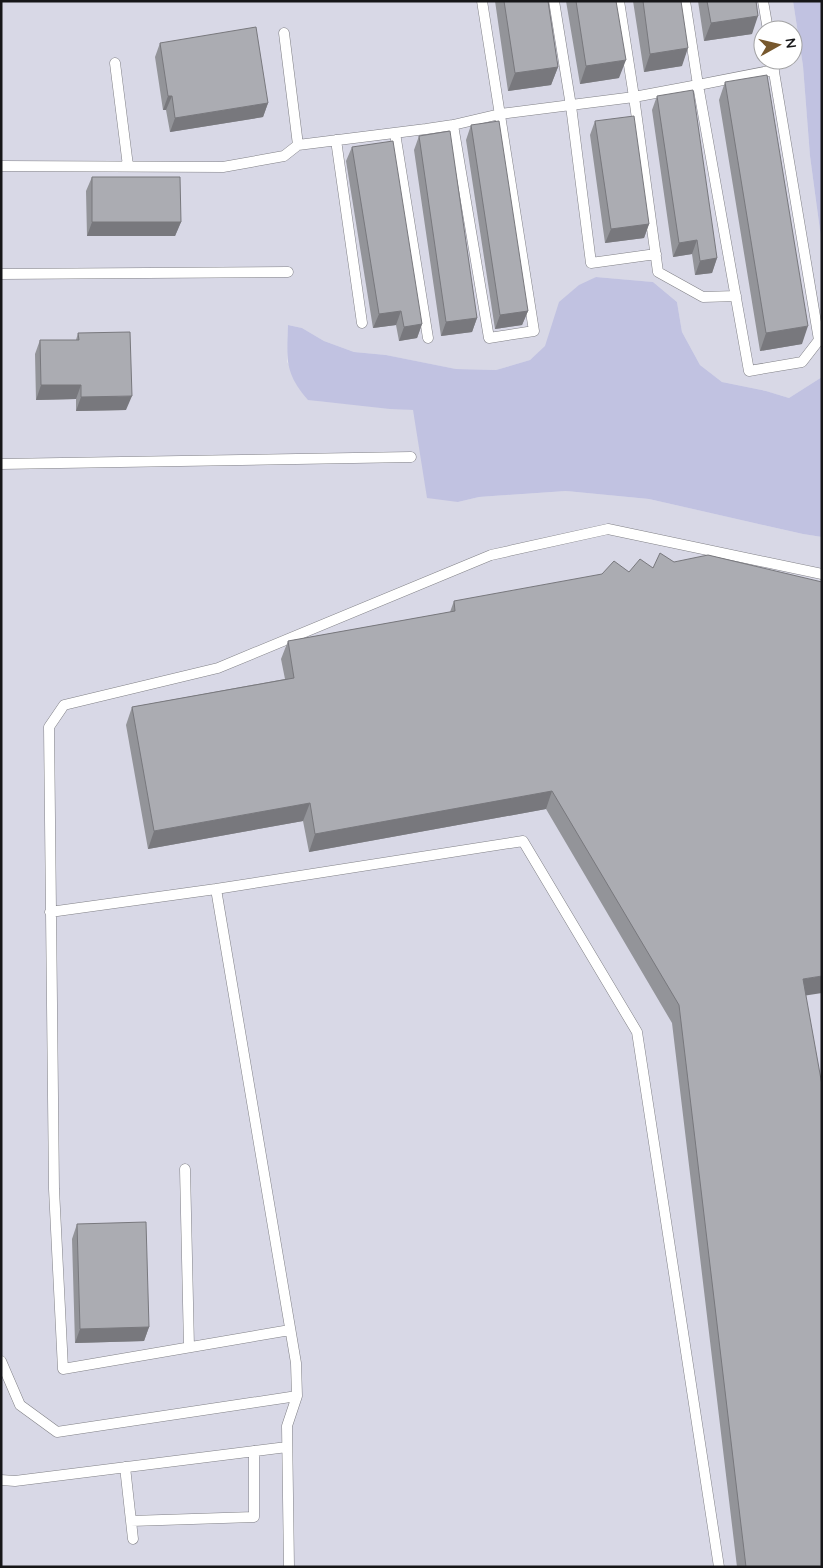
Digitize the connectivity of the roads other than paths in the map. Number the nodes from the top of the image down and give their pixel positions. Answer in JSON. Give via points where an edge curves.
{"nodes":[{"id":1,"x":482,"y":1,"type":"edge"},
{"id":2,"x":554,"y":1,"type":"edge"},
{"id":3,"x":619,"y":1,"type":"edge"},
{"id":4,"x":685,"y":1,"type":"edge"},
{"id":5,"x":763,"y":1,"type":"edge"},
{"id":6,"x":766,"y":20,"type":"edge"},
{"id":7,"x":284,"y":33,"type":"dead end"},
{"id":8,"x":115,"y":63,"type":"dead end"},
{"id":9,"x":754,"y":70,"type":"edge"},
{"id":10,"x":774,"y":70,"type":"edge"},
{"id":11,"x":698,"y":85,"type":"junction"},
{"id":12,"x":634,"y":97,"type":"junction"},
{"id":13,"x":571,"y":106,"type":"junction"},
{"id":14,"x":500,"y":114,"type":"junction"},
{"id":15,"x":453,"y":125,"type":"junction"},
{"id":16,"x":395,"y":133,"type":"junction"},
{"id":17,"x":336,"y":140,"type":"junction"},
{"id":18,"x":298,"y":145,"type":"junction"},
{"id":19,"x":1,"y":166,"type":"edge"},
{"id":20,"x":128,"y":166,"type":"junction"},
{"id":21,"x":656,"y":254,"type":"junction"},
{"id":22,"x":288,"y":272,"type":"dead end"},
{"id":23,"x":1,"y":274,"type":"edge"},
{"id":24,"x":736,"y":296,"type":"junction"},
{"id":25,"x":362,"y":323,"type":"dead end"},
{"id":26,"x":428,"y":338,"type":"dead end"},
{"id":27,"x":411,"y":457,"type":"dead end"},
{"id":28,"x":1,"y":464,"type":"edge"},
{"id":29,"x":822,"y":574,"type":"edge"},
{"id":30,"x":216,"y":889,"type":"junction"},
{"id":31,"x":50,"y":912,"type":"junction"},
{"id":32,"x":185,"y":1169,"type":"dead end"},
{"id":33,"x":290,"y":1330,"type":"junction"},
{"id":34,"x":189,"y":1347,"type":"junction"},
{"id":35,"x":1,"y":1361,"type":"edge"},
{"id":36,"x":296,"y":1396,"type":"junction"},
{"id":37,"x":287,"y":1447,"type":"junction"},
{"id":38,"x":254,"y":1451,"type":"junction"},
{"id":39,"x":125,"y":1467,"type":"junction"},
{"id":40,"x":1,"y":1480,"type":"edge"},
{"id":41,"x":131,"y":1520,"type":"junction"},
{"id":42,"x":133,"y":1538,"type":"dead end"},
{"id":43,"x":289,"y":1567,"type":"edge"},
{"id":44,"x":719,"y":1567,"type":"edge"}],
"edges":[{"from":1,"to":14,"type":"lane"},
{"from":2,"to":13,"type":"lane"},
{"from":3,"to":12,"type":"lane"},
{"from":4,"to":11,"type":"lane"},
{"from":5,"to":6,"type":"lane"},
{"from":7,"to":18,"type":"lane"},
{"from":8,"to":20,"type":"lane"},
{"from":9,"to":11,"type":"lane"},
{"from":10,"to":24,"type":"lane","via":[[818,340],[802,362],[749,371]]},
{"from":11,"to":12,"type":"lane"},
{"from":11,"to":24,"type":"lane"},
{"from":12,"to":13,"type":"lane"},
{"from":12,"to":21,"type":"lane"},
{"from":13,"to":14,"type":"lane"},
{"from":13,"to":21,"type":"lane","via":[[591,263]]},
{"from":14,"to":15,"type":"lane"},
{"from":14,"to":15,"type":"lane","via":[[534,331],[488,338]]},
{"from":15,"to":16,"type":"lane"},
{"from":16,"to":17,"type":"lane"},
{"from":16,"to":26,"type":"lane"},
{"from":17,"to":18,"type":"lane"},
{"from":17,"to":25,"type":"lane"},
{"from":18,"to":20,"type":"lane","via":[[284,156],[223,166]]},
{"from":19,"to":20,"type":"lane"},
{"from":21,"to":24,"type":"lane","via":[[658,272],[703,297]]},
{"from":22,"to":23,"type":"lane"},
{"from":27,"to":28,"type":"lane"},
{"from":29,"to":31,"type":"lane","via":[[608,529],[492,555],[218,668],[64,705],[49,728]]},
{"from":30,"to":31,"type":"lane"},
{"from":30,"to":33,"type":"lane"},
{"from":30,"to":44,"type":"lane","via":[[523,840],[637,1032]]},
{"from":31,"to":34,"type":"lane","via":[[54,1190],[63,1369]]},
{"from":32,"to":34,"type":"lane"},
{"from":33,"to":34,"type":"lane"},
{"from":33,"to":36,"type":"lane","via":[[296,1363]]},
{"from":35,"to":36,"type":"lane","via":[[20,1405],[57,1432]]},
{"from":36,"to":37,"type":"lane","via":[[287,1426]]},
{"from":37,"to":38,"type":"lane"},
{"from":37,"to":43,"type":"lane"},
{"from":38,"to":39,"type":"lane"},
{"from":38,"to":41,"type":"lane","via":[[254,1517]]},
{"from":39,"to":40,"type":"lane"},
{"from":39,"to":41,"type":"lane"},
{"from":41,"to":42,"type":"lane"}]}
